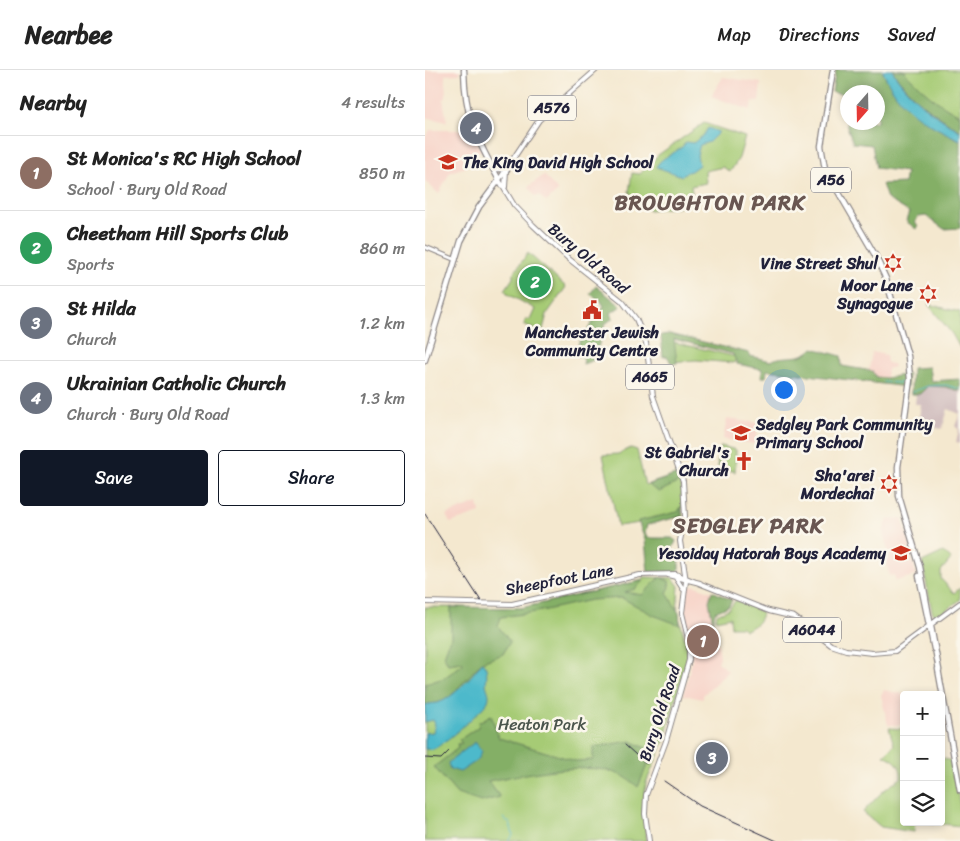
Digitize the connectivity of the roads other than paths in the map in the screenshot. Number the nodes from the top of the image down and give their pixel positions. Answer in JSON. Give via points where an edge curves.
{"nodes":[{"id":1,"x":464,"y":70,"type":"edge"},
{"id":2,"x":596,"y":70,"type":"edge"},
{"id":3,"x":833,"y":70,"type":"edge"},
{"id":4,"x":493,"y":168,"type":"junction"},
{"id":5,"x":507,"y":169,"type":"junction"},
{"id":6,"x":499,"y":180,"type":"junction"},
{"id":7,"x":494,"y":187,"type":"junction"},
{"id":8,"x":505,"y":189,"type":"junction"},
{"id":9,"x":425,"y":247,"type":"edge"},
{"id":10,"x":456,"y":260,"type":"junction"},
{"id":11,"x":425,"y":360,"type":"edge"},
{"id":12,"x":919,"y":564,"type":"junction"},
{"id":13,"x":671,"y":575,"type":"junction"},
{"id":14,"x":683,"y":577,"type":"junction"},
{"id":15,"x":698,"y":583,"type":"junction"},
{"id":16,"x":684,"y":590,"type":"junction"},
{"id":17,"x":425,"y":602,"type":"edge"},
{"id":18,"x":960,"y":603,"type":"edge"},
{"id":19,"x":930,"y":616,"type":"junction"},
{"id":20,"x":940,"y":618,"type":"junction"},
{"id":21,"x":930,"y":626,"type":"junction"},
{"id":22,"x":923,"y":632,"type":"junction"},
{"id":23,"x":931,"y":637,"type":"junction"},
{"id":24,"x":939,"y":670,"type":"junction"},
{"id":25,"x":960,"y":790,"type":"edge"},
{"id":26,"x":649,"y":841,"type":"edge"}],
"edges":[{"from":1,"to":4,"type":"highway","name":"Bury Old Road","number":"A665","via":[[464,98],[469,118]]},
{"from":2,"to":5,"type":"main road","number":"A576","via":[[539,120]]},
{"from":3,"to":12,"type":"highway","number":"A56","via":[[822,157],[825,169],[875,255],[894,304],[910,373],[898,467],[899,496]]},
{"from":4,"to":5,"type":"highway"},
{"from":4,"to":6,"type":"highway","name":"Bury Old Road","number":"A665"},
{"from":5,"to":6,"type":"main road","number":"A576"},
{"from":5,"to":8,"type":"main road"},
{"from":6,"to":7,"type":"highway","number":"A576"},
{"from":6,"to":8,"type":"main road","name":"Bury Old Road","number":"A665"},
{"from":7,"to":8,"type":"main road"},
{"from":7,"to":10,"type":"highway","number":"A576","via":[[465,232]]},
{"from":8,"to":14,"type":"main road","name":"Bury Old Road","number":"A665","via":[[540,233],[622,301],[636,319],[646,343],[653,396],[684,486],[685,516],[680,541]]},
{"from":9,"to":10,"type":"street"},
{"from":10,"to":11,"type":"highway","number":"A576"},
{"from":12,"to":19,"type":"highway"},
{"from":12,"to":21,"type":"highway"},
{"from":13,"to":14,"type":"main road","name":"Sheepfoot Lane","number":"A6044"},
{"from":13,"to":16,"type":"main road"},
{"from":13,"to":17,"type":"main road","name":"Sheepfoot Lane","number":"A6044","via":[[640,575],[516,603]]},
{"from":14,"to":15,"type":"main road","number":"A6044"},
{"from":14,"to":16,"type":"main road","name":"Bury Old Road","number":"A665"},
{"from":15,"to":16,"type":"main road","via":[[689,584]]},
{"from":15,"to":22,"type":"main road","number":"A6044","via":[[769,611],[794,616],[826,643],[846,650],[895,651]]},
{"from":16,"to":26,"type":"main road","name":"Bury Old Road","number":"A665","via":[[682,614],[689,643],[688,666],[646,795]]},
{"from":18,"to":20,"type":"main road","number":"A6044"},
{"from":19,"to":20,"type":"main road"},
{"from":19,"to":21,"type":"highway"},
{"from":20,"to":21,"type":"main road","number":"A6044"},
{"from":21,"to":22,"type":"main road","number":"A6044"},
{"from":21,"to":23,"type":"highway"},
{"from":21,"to":24,"type":"highway"},
{"from":22,"to":23,"type":"main road"},
{"from":23,"to":24,"type":"highway"},
{"from":24,"to":25,"type":"highway"}]}
